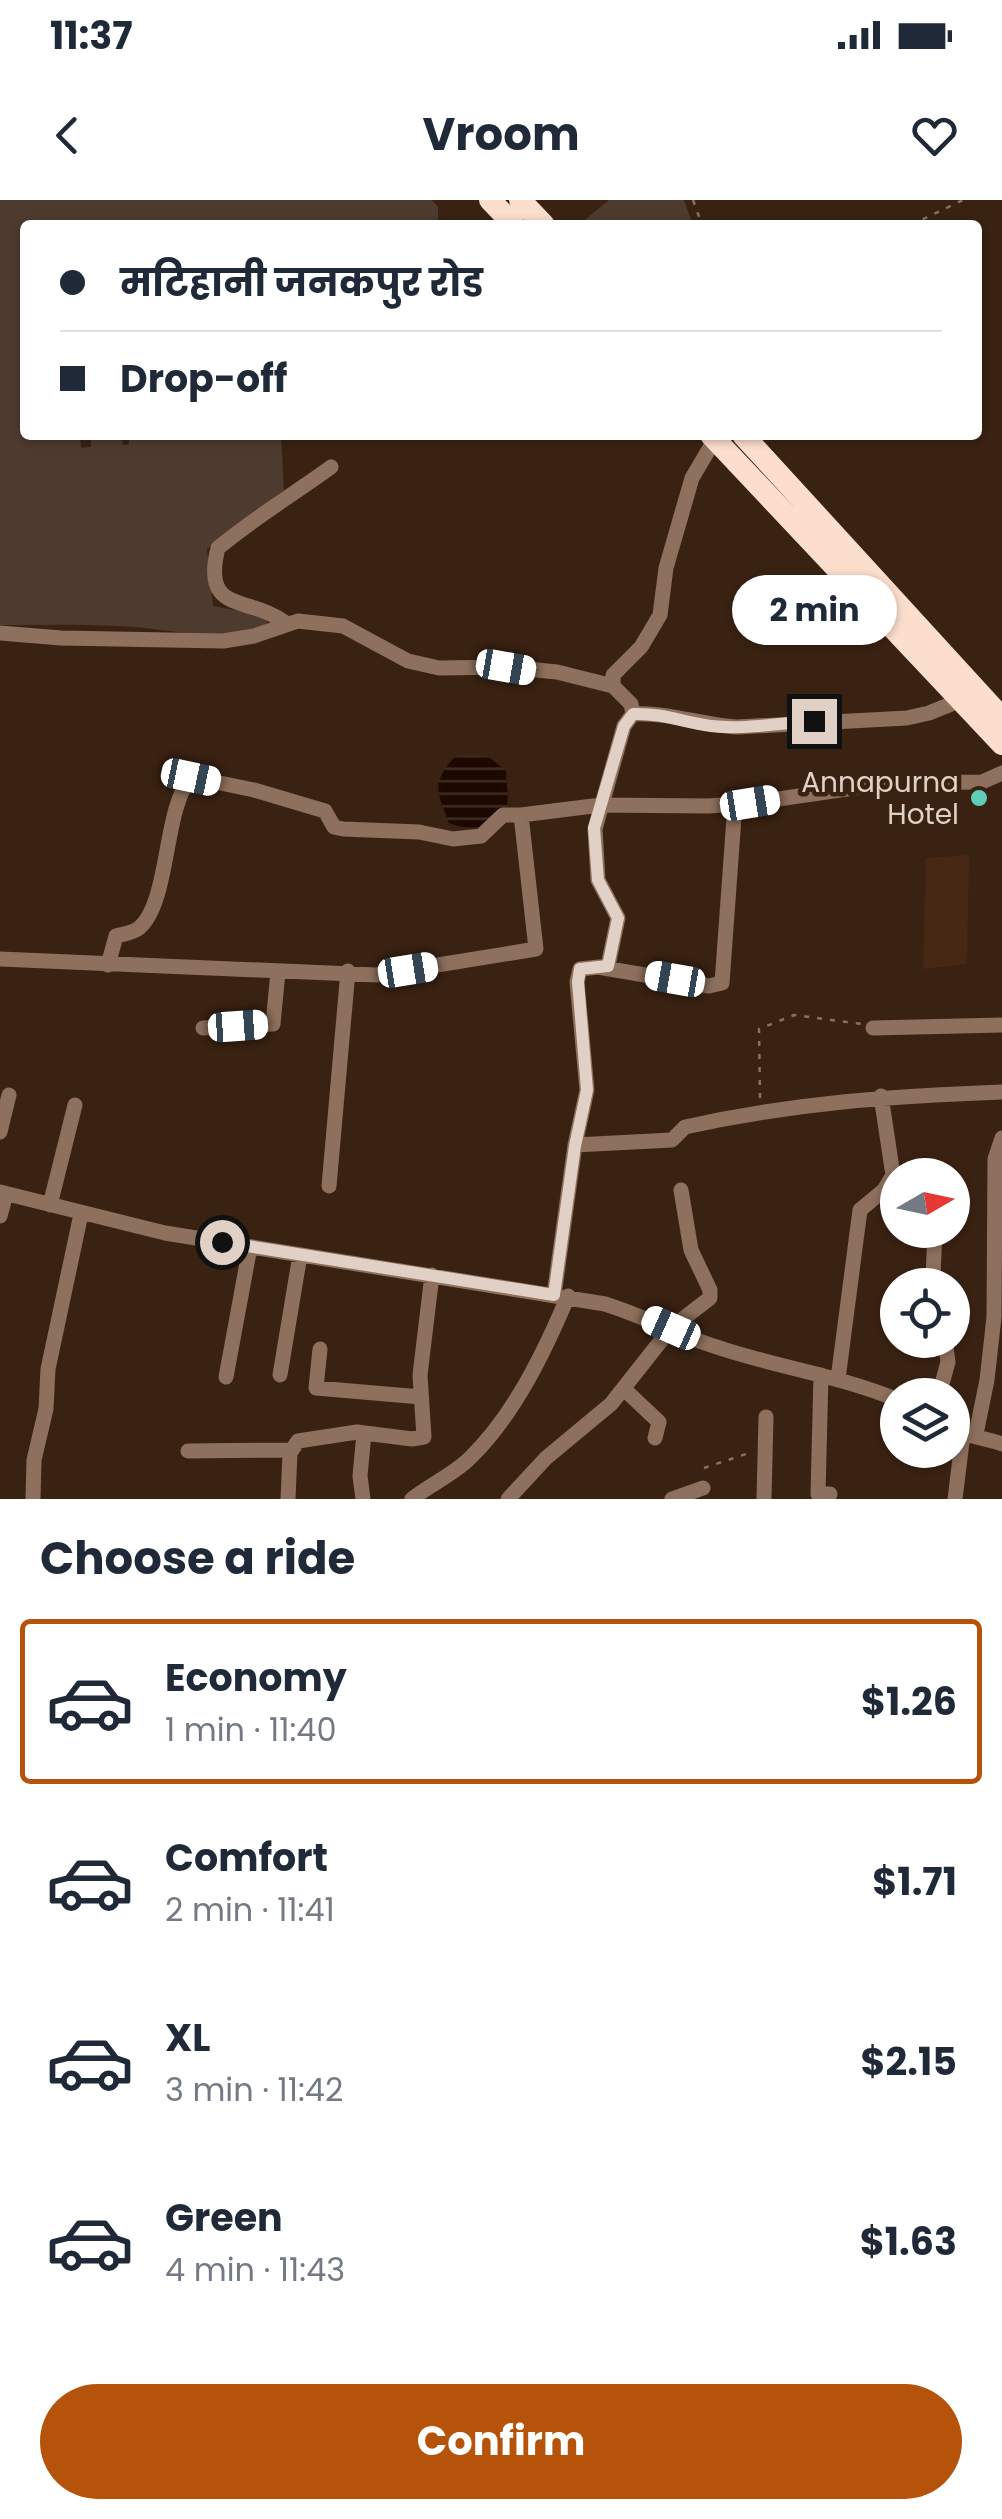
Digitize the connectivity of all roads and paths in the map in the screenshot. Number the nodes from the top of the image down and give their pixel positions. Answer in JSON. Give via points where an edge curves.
{"nodes":[{"id":1,"x":490,"y":200,"type":"edge"},
{"id":2,"x":520,"y":200,"type":"edge"},
{"id":3,"x":962,"y":200,"type":"edge"},
{"id":4,"x":509,"y":220,"type":"edge"},
{"id":5,"x":539,"y":220,"type":"edge"},
{"id":6,"x":921,"y":220,"type":"edge"},
{"id":7,"x":711,"y":440,"type":"edge"},
{"id":8,"x":716,"y":440,"type":"edge"},
{"id":9,"x":749,"y":440,"type":"edge"},
{"id":10,"x":332,"y":466,"type":"dead end"},
{"id":11,"x":286,"y":623,"type":"junction"},
{"id":12,"x":0,"y":633,"type":"edge"},
{"id":13,"x":612,"y":686,"type":"junction"},
{"id":14,"x":960,"y":700,"type":"junction"},
{"id":15,"x":633,"y":714,"type":"junction"},
{"id":16,"x":1002,"y":718,"type":"edge"},
{"id":17,"x":1002,"y":744,"type":"edge"},
{"id":18,"x":1002,"y":773,"type":"edge"},
{"id":19,"x":735,"y":804,"type":"junction"},
{"id":20,"x":601,"y":805,"type":"junction"},
{"id":21,"x":521,"y":816,"type":"junction"},
{"id":22,"x":0,"y":959,"type":"edge"},
{"id":23,"x":108,"y":965,"type":"junction"},
{"id":24,"x":580,"y":969,"type":"junction"},
{"id":25,"x":278,"y":972,"type":"junction"},
{"id":26,"x":348,"y":972,"type":"junction"},
{"id":27,"x":1002,"y":1024,"type":"edge"},
{"id":28,"x":203,"y":1028,"type":"dead end"},
{"id":29,"x":873,"y":1028,"type":"joint"},
{"id":30,"x":1002,"y":1092,"type":"edge"},
{"id":31,"x":9,"y":1095,"type":"dead end"},
{"id":32,"x":881,"y":1096,"type":"junction"},
{"id":33,"x":75,"y":1105,"type":"dead end"},
{"id":34,"x":761,"y":1110,"type":"junction"},
{"id":35,"x":0,"y":1132,"type":"edge"},
{"id":36,"x":1002,"y":1138,"type":"edge"},
{"id":37,"x":575,"y":1146,"type":"junction"},
{"id":38,"x":329,"y":1186,"type":"dead end"},
{"id":39,"x":681,"y":1190,"type":"dead end"},
{"id":40,"x":3,"y":1193,"type":"edge"},
{"id":41,"x":50,"y":1205,"type":"junction"},
{"id":42,"x":82,"y":1214,"type":"junction"},
{"id":43,"x":0,"y":1216,"type":"edge"},
{"id":44,"x":250,"y":1246,"type":"junction"},
{"id":45,"x":300,"y":1255,"type":"junction"},
{"id":46,"x":432,"y":1275,"type":"junction"},
{"id":47,"x":561,"y":1296,"type":"junction"},
{"id":48,"x":671,"y":1328,"type":"junction"},
{"id":49,"x":320,"y":1349,"type":"dead end"},
{"id":50,"x":822,"y":1374,"type":"junction"},
{"id":51,"x":280,"y":1375,"type":"dead end"},
{"id":52,"x":226,"y":1377,"type":"dead end"},
{"id":53,"x":838,"y":1379,"type":"junction"},
{"id":54,"x":624,"y":1389,"type":"junction"},
{"id":55,"x":880,"y":1394,"type":"edge"},
{"id":56,"x":421,"y":1396,"type":"junction"},
{"id":57,"x":970,"y":1414,"type":"edge"},
{"id":58,"x":766,"y":1417,"type":"dead end"},
{"id":59,"x":364,"y":1433,"type":"junction"},
{"id":60,"x":970,"y":1434,"type":"edge"},
{"id":61,"x":655,"y":1438,"type":"dead end"},
{"id":62,"x":1002,"y":1444,"type":"edge"},
{"id":63,"x":765,"y":1448,"type":"junction"},
{"id":64,"x":291,"y":1450,"type":"junction"},
{"id":65,"x":188,"y":1451,"type":"dead end"},
{"id":66,"x":704,"y":1468,"type":"dead end"},
{"id":67,"x":959,"y":1468,"type":"edge"},
{"id":68,"x":703,"y":1488,"type":"dead end"},
{"id":69,"x":830,"y":1494,"type":"dead end"},
{"id":70,"x":33,"y":1499,"type":"edge"},
{"id":71,"x":288,"y":1499,"type":"edge"},
{"id":72,"x":363,"y":1499,"type":"edge"},
{"id":73,"x":412,"y":1499,"type":"edge"},
{"id":74,"x":508,"y":1499,"type":"edge"},
{"id":75,"x":672,"y":1499,"type":"edge"},
{"id":76,"x":764,"y":1499,"type":"edge"},
{"id":77,"x":955,"y":1499,"type":"edge"}],
"edges":[{"from":1,"to":4,"type":"highway"},
{"from":2,"to":5,"type":"highway"},
{"from":3,"to":6,"type":"path"},
{"from":7,"to":13,"type":"street","via":[[692,478],[660,614]]},
{"from":8,"to":14,"type":"highway"},
{"from":9,"to":16,"type":"highway"},
{"from":10,"to":11,"type":"street","via":[[218,548],[219,593]]},
{"from":11,"to":12,"type":"street","via":[[223,641]]},
{"from":11,"to":13,"type":"street","via":[[343,626],[408,661],[439,668],[557,672]]},
{"from":13,"to":15,"type":"street"},
{"from":14,"to":15,"type":"street","via":[[906,718],[737,727]]},
{"from":14,"to":17,"type":"highway"},
{"from":15,"to":20,"type":"street"},
{"from":18,"to":19,"type":"street","via":[[982,782],[888,782]]},
{"from":19,"to":20,"type":"street"},
{"from":19,"to":24,"type":"street","via":[[722,983],[606,966]]},
{"from":20,"to":21,"type":"street"},
{"from":20,"to":24,"type":"street","via":[[594,828],[598,880],[618,918],[608,966]]},
{"from":21,"to":23,"type":"street","via":[[503,815],[481,836],[454,840],[343,829],[324,810],[191,777],[153,907],[140,927],[116,936]]},
{"from":21,"to":26,"type":"street","via":[[536,949],[376,975]]},
{"from":22,"to":23,"type":"street"},
{"from":23,"to":25,"type":"street"},
{"from":24,"to":37,"type":"street","via":[[587,1090]]},
{"from":25,"to":26,"type":"street"},
{"from":25,"to":28,"type":"street","via":[[273,1024]]},
{"from":26,"to":38,"type":"street"},
{"from":27,"to":29,"type":"street"},
{"from":29,"to":34,"type":"path","via":[[794,1015],[759,1029]]},
{"from":30,"to":32,"type":"street"},
{"from":31,"to":35,"type":"street"},
{"from":32,"to":34,"type":"street"},
{"from":32,"to":53,"type":"street","via":[[892,1175],[860,1210]]},
{"from":33,"to":41,"type":"street"},
{"from":34,"to":37,"type":"street","via":[[685,1127],[672,1140]]},
{"from":36,"to":57,"type":"street","via":[[994,1173],[991,1351]]},
{"from":37,"to":47,"type":"street"},
{"from":39,"to":48,"type":"street","via":[[691,1250],[710,1298]]},
{"from":40,"to":41,"type":"street"},
{"from":40,"to":43,"type":"street"},
{"from":41,"to":42,"type":"street"},
{"from":42,"to":44,"type":"street"},
{"from":42,"to":70,"type":"street","via":[[48,1369]]},
{"from":44,"to":45,"type":"street"},
{"from":44,"to":52,"type":"street"},
{"from":45,"to":46,"type":"street"},
{"from":45,"to":51,"type":"street"},
{"from":46,"to":47,"type":"street"},
{"from":46,"to":56,"type":"street"},
{"from":47,"to":48,"type":"street"},
{"from":47,"to":73,"type":"street","via":[[536,1364],[489,1438],[444,1481]]},
{"from":48,"to":50,"type":"street"},
{"from":48,"to":54,"type":"street"},
{"from":49,"to":56,"type":"street","via":[[316,1388]]},
{"from":50,"to":53,"type":"street"},
{"from":50,"to":69,"type":"street","via":[[818,1494]]},
{"from":53,"to":55,"type":"street"},
{"from":54,"to":61,"type":"street","via":[[660,1422]]},
{"from":54,"to":74,"type":"street"},
{"from":56,"to":59,"type":"street","via":[[424,1437]]},
{"from":58,"to":63,"type":"street"},
{"from":59,"to":64,"type":"street","via":[[303,1439]]},
{"from":59,"to":72,"type":"street"},
{"from":60,"to":62,"type":"street"},
{"from":63,"to":66,"type":"path"},
{"from":63,"to":76,"type":"street"},
{"from":64,"to":65,"type":"street"},
{"from":64,"to":71,"type":"street"},
{"from":67,"to":77,"type":"street"},
{"from":68,"to":75,"type":"street"}]}
